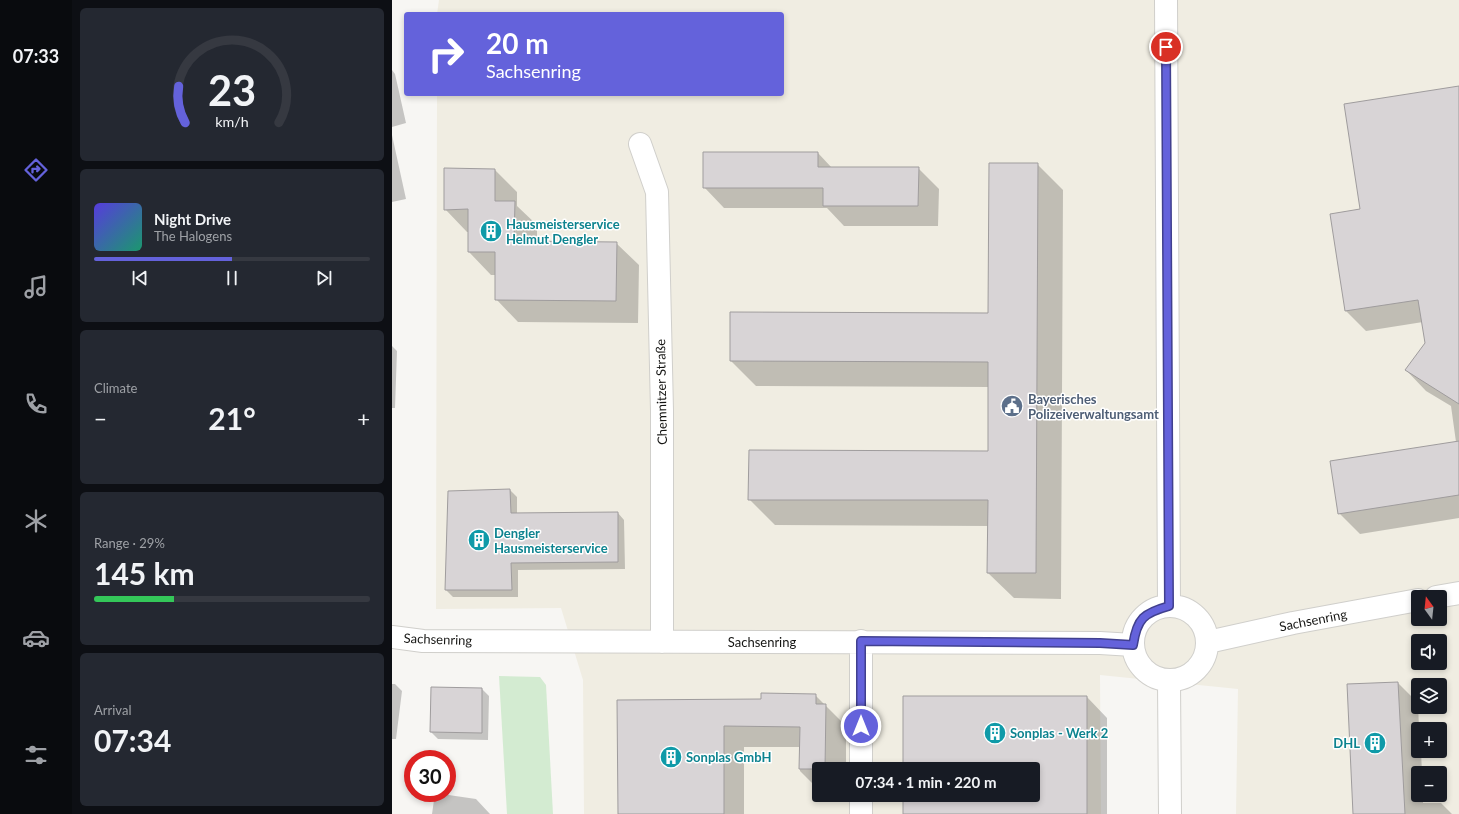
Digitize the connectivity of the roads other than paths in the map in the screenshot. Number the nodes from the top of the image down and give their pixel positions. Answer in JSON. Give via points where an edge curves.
{"nodes":[{"id":1,"x":1166,"y":0,"type":"edge"},
{"id":2,"x":640,"y":144,"type":"dead end"},
{"id":3,"x":1459,"y":594,"type":"edge"},
{"id":4,"x":1447,"y":596,"type":"edge"},
{"id":5,"x":1411,"y":601,"type":"edge"},
{"id":6,"x":1169,"y":606,"type":"junction"},
{"id":7,"x":392,"y":637,"type":"edge"},
{"id":8,"x":861,"y":641,"type":"junction"},
{"id":9,"x":662,"y":642,"type":"junction"},
{"id":10,"x":1208,"y":642,"type":"junction"},
{"id":11,"x":1133,"y":645,"type":"junction"},
{"id":12,"x":1170,"y":680,"type":"junction"},
{"id":13,"x":861,"y":762,"type":"edge"},
{"id":14,"x":861,"y":802,"type":"edge"},
{"id":15,"x":861,"y":814,"type":"edge"},
{"id":16,"x":1170,"y":814,"type":"edge"}],
"edges":[{"from":1,"to":6,"type":"street"},
{"from":2,"to":9,"type":"street","name":"Chemnitzer Straße","via":[[657,192],[662,411]]},
{"from":3,"to":4,"type":"street"},
{"from":5,"to":10,"type":"street","name":"Sachsenring"},
{"from":6,"to":10,"type":"street","via":[[1194,614],[1205,629]]},
{"from":6,"to":11,"type":"street","via":[[1152,611],[1141,619],[1135,631]]},
{"from":7,"to":9,"type":"street","name":"Sachsenring","via":[[423,641]]},
{"from":8,"to":9,"type":"street","name":"Sachsenring"},
{"from":8,"to":11,"type":"street","name":"Sachsenring"},
{"from":8,"to":13,"type":"street"},
{"from":10,"to":12,"type":"street","via":[[1203,662],[1189,676]]},
{"from":11,"to":12,"type":"street","via":[[1136,661],[1145,671],[1153,677]]},
{"from":12,"to":16,"type":"street"},
{"from":14,"to":15,"type":"street"}]}
